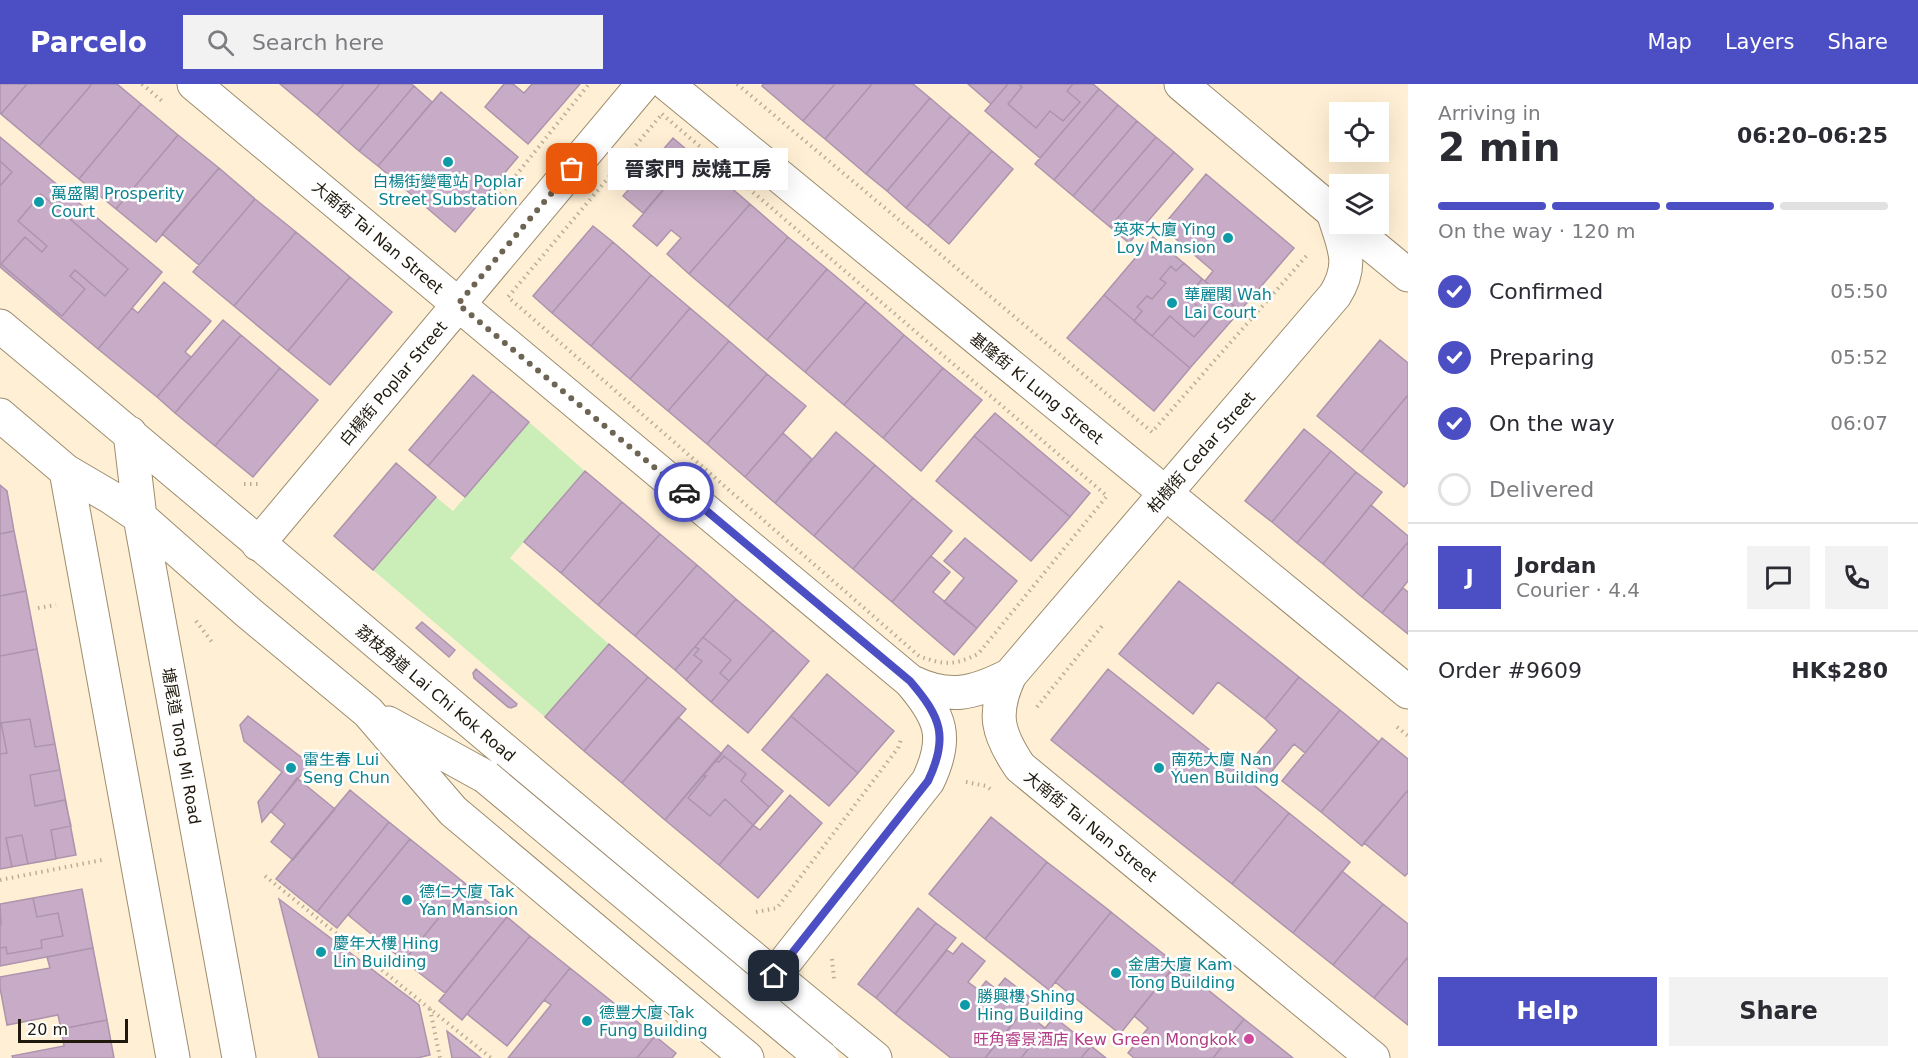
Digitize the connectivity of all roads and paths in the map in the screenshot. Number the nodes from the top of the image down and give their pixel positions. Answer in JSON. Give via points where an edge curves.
{"nodes":[{"id":1,"x":142,"y":84,"type":"edge"},
{"id":2,"x":194,"y":84,"type":"edge"},
{"id":3,"x":589,"y":84,"type":"edge"},
{"id":4,"x":643,"y":84,"type":"edge"},
{"id":5,"x":667,"y":84,"type":"edge"},
{"id":6,"x":736,"y":84,"type":"edge"},
{"id":7,"x":1181,"y":84,"type":"edge"},
{"id":8,"x":169,"y":107,"type":"dead end"},
{"id":9,"x":496,"y":200,"type":"dead end"},
{"id":10,"x":1329,"y":209,"type":"edge"},
{"id":11,"x":1343,"y":234,"type":"edge"},
{"id":12,"x":1359,"y":234,"type":"edge"},
{"id":13,"x":1309,"y":253,"type":"dead end"},
{"id":14,"x":1408,"y":275,"type":"edge"},
{"id":15,"x":458,"y":304,"type":"junction"},
{"id":16,"x":0,"y":326,"type":"edge"},
{"id":17,"x":0,"y":416,"type":"edge"},
{"id":18,"x":130,"y":433,"type":"junction"},
{"id":19,"x":66,"y":471,"type":"junction"},
{"id":20,"x":239,"y":483,"type":"dead end"},
{"id":21,"x":266,"y":484,"type":"dead end"},
{"id":22,"x":1165,"y":494,"type":"junction"},
{"id":23,"x":140,"y":517,"type":"junction"},
{"id":24,"x":258,"y":544,"type":"junction"},
{"id":25,"x":1105,"y":623,"type":"dead end"},
{"id":26,"x":915,"y":668,"type":"junction"},
{"id":27,"x":1010,"y":675,"type":"junction"},
{"id":28,"x":1408,"y":692,"type":"edge"},
{"id":29,"x":368,"y":712,"type":"junction"},
{"id":30,"x":1033,"y":712,"type":"dead end"},
{"id":31,"x":1390,"y":721,"type":"dead end"},
{"id":32,"x":904,"y":731,"type":"dead end"},
{"id":33,"x":1408,"y":736,"type":"edge"},
{"id":34,"x":959,"y":791,"type":"dead end"},
{"id":35,"x":995,"y":793,"type":"dead end"},
{"id":36,"x":108,"y":859,"type":"dead end"},
{"id":37,"x":265,"y":876,"type":"dead end"},
{"id":38,"x":0,"y":880,"type":"edge"},
{"id":39,"x":756,"y":912,"type":"dead end"},
{"id":40,"x":832,"y":954,"type":"dead end"},
{"id":41,"x":774,"y":976,"type":"junction"},
{"id":42,"x":834,"y":982,"type":"dead end"},
{"id":43,"x":429,"y":1009,"type":"junction"},
{"id":44,"x":172,"y":1058,"type":"edge"},
{"id":45,"x":239,"y":1058,"type":"edge"},
{"id":46,"x":440,"y":1058,"type":"edge"},
{"id":47,"x":491,"y":1058,"type":"edge"},
{"id":48,"x":747,"y":1058,"type":"edge"},
{"id":49,"x":822,"y":1058,"type":"edge"},
{"id":50,"x":875,"y":1058,"type":"edge"},
{"id":51,"x":1373,"y":1058,"type":"edge"}],
"edges":[{"from":1,"to":8,"type":"path"},
{"from":2,"to":15,"type":"main road","name":"大南街 Tai Nan Street"},
{"from":3,"to":9,"type":"path"},
{"from":4,"to":15,"type":"main road","name":"白楊街 Poplar Street"},
{"from":5,"to":22,"type":"main road","name":"基隆街 Ki Lung Street"},
{"from":6,"to":13,"type":"path","via":[[1152,432]]},
{"from":7,"to":10,"type":"main road"},
{"from":11,"to":22,"type":"main road","name":"柏樹街 Cedar Street","via":[[1346,269],[1335,295]]},
{"from":12,"to":14,"type":"main road"},
{"from":15,"to":24,"type":"main road","name":"白楊街 Poplar Street"},
{"from":15,"to":26,"type":"main road","name":"大南街 Tai Nan Street"},
{"from":16,"to":18,"type":"main road","name":"荔枝角道 Lai Chi Kok Road"},
{"from":17,"to":19,"type":"main road","name":"荔枝角道 Lai Chi Kok Road"},
{"from":18,"to":23,"type":"main road","name":"塘尾道 Tong Mi Road"},
{"from":18,"to":24,"type":"main road","name":"荔枝角道 Lai Chi Kok Road"},
{"from":19,"to":23,"type":"main road","name":"荔枝角道 Lai Chi Kok Road"},
{"from":19,"to":44,"type":"main road"},
{"from":20,"to":21,"type":"path"},
{"from":22,"to":27,"type":"main road","name":"柏樹街 Cedar Street"},
{"from":22,"to":28,"type":"main road","name":"基隆街 Ki Lung Street"},
{"from":23,"to":29,"type":"main road","name":"荔枝角道 Lai Chi Kok Road"},
{"from":23,"to":45,"type":"main road","name":"塘尾道 Tong Mi Road"},
{"from":24,"to":41,"type":"main road","name":"荔枝角道 Lai Chi Kok Road"},
{"from":25,"to":30,"type":"path"},
{"from":26,"to":26,"type":"path","via":[[964,661],[978,654],[1107,496],[662,114],[508,297]]},
{"from":26,"to":27,"type":"main road","name":"大南街 Tai Nan Street","via":[[926,689],[943,693],[976,690]]},
{"from":26,"to":41,"type":"main road","via":[[938,723],[937,762],[928,781]]},
{"from":27,"to":51,"type":"main road","name":"大南街 Tai Nan Street","via":[[998,711],[1008,749],[1020,767]]},
{"from":29,"to":48,"type":"main road","name":"荔枝角道 Lai Chi Kok Road","via":[[453,811]]},
{"from":29,"to":49,"type":"main road","name":"荔枝角道 Lai Chi Kok Road","bridge":true,"via":[[486,777]]},
{"from":31,"to":33,"type":"path"},
{"from":32,"to":39,"type":"path","via":[[898,748],[777,908]]},
{"from":34,"to":35,"type":"path","via":[[966,782],[986,786]]},
{"from":36,"to":38,"type":"path"},
{"from":37,"to":43,"type":"path"},
{"from":40,"to":42,"type":"path"},
{"from":41,"to":50,"type":"main road","name":"荔枝角道 Lai Chi Kok Road"},
{"from":43,"to":46,"type":"path"},
{"from":43,"to":47,"type":"path"}]}
